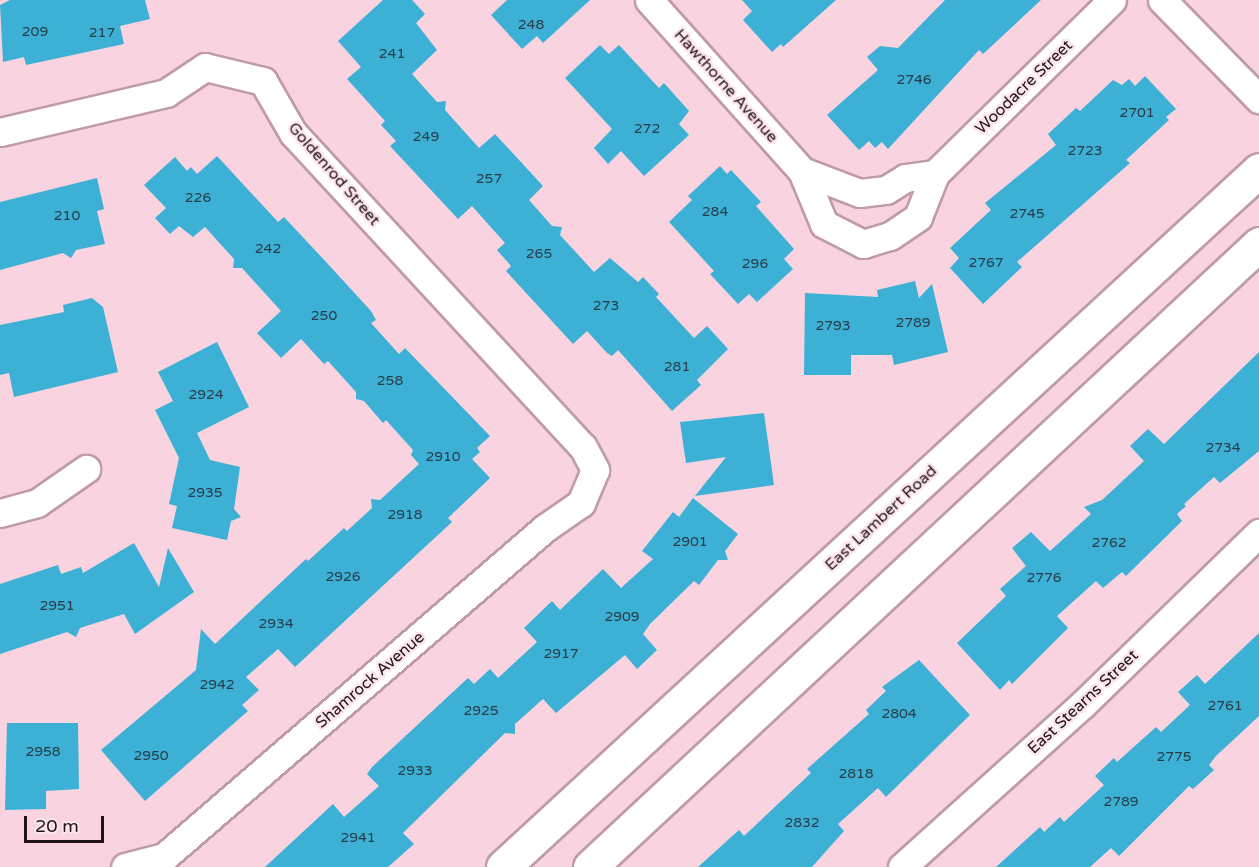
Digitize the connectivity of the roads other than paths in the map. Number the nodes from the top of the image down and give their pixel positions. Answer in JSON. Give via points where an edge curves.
{"nodes":[{"id":1,"x":1112,"y":0,"type":"edge"},
{"id":2,"x":1162,"y":0,"type":"edge"},
{"id":3,"x":652,"y":1,"type":"edge"},
{"id":4,"x":1259,"y":99,"type":"edge"},
{"id":5,"x":0,"y":132,"type":"edge"},
{"id":6,"x":1259,"y":170,"type":"edge"},
{"id":7,"x":802,"y":171,"type":"junction"},
{"id":8,"x":935,"y":174,"type":"junction"},
{"id":9,"x":863,"y":244,"type":"joint"},
{"id":10,"x":1259,"y":244,"type":"edge"},
{"id":11,"x":86,"y":469,"type":"dead end"},
{"id":12,"x":595,"y":470,"type":"joint"},
{"id":13,"x":0,"y":513,"type":"edge"},
{"id":14,"x":1259,"y":533,"type":"edge"},
{"id":15,"x":125,"y":867,"type":"edge"},
{"id":16,"x":503,"y":867,"type":"edge"},
{"id":17,"x":590,"y":867,"type":"edge"},
{"id":18,"x":902,"y":867,"type":"edge"}],
"edges":[{"from":1,"to":8,"type":"street","name":"Woodacre Street"},
{"from":2,"to":4,"type":"street"},
{"from":3,"to":7,"type":"street","name":"Hawthorne Avenue"},
{"from":5,"to":12,"type":"street","name":"Goldenrod Street","via":[[166,93],[205,67],[263,81],[294,133],[583,447]]},
{"from":6,"to":16,"type":"main road","name":"East Lambert Road"},
{"from":7,"to":8,"type":"street","name":"Hawthorne Avenue","via":[[860,193],[886,190],[905,177]]},
{"from":7,"to":9,"type":"street","name":"Hawthorne Avenue","via":[[824,224]]},
{"from":8,"to":9,"type":"street","name":"Woodacre Street","via":[[918,217],[890,236]]},
{"from":10,"to":17,"type":"main road"},
{"from":11,"to":13,"type":"street","via":[[37,502]]},
{"from":12,"to":15,"type":"street","name":"Shamrock Avenue","via":[[581,503],[545,528],[164,857]]},
{"from":14,"to":18,"type":"street","name":"East Stearns Street","via":[[1082,705]]}]}
